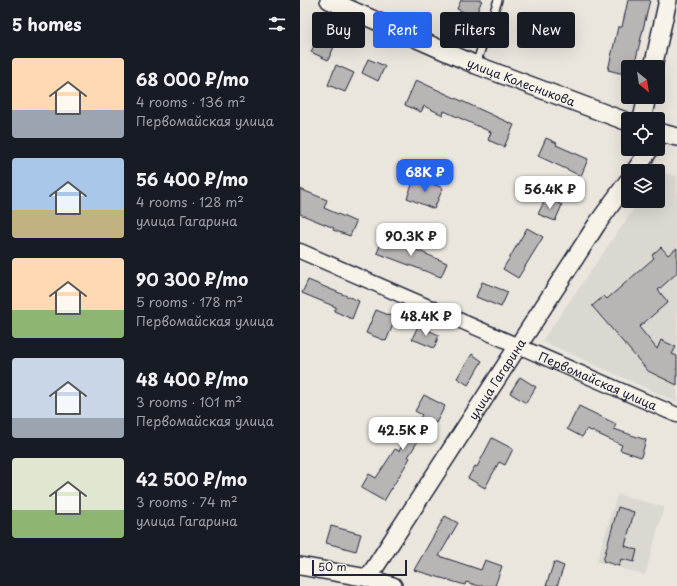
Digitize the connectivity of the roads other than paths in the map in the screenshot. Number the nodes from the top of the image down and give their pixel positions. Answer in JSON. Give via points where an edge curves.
{"nodes":[{"id":1,"x":329,"y":0,"type":"edge"},
{"id":2,"x":498,"y":0,"type":"edge"},
{"id":3,"x":668,"y":0,"type":"edge"},
{"id":4,"x":655,"y":60,"type":"edge"},
{"id":5,"x":476,"y":65,"type":"junction"},
{"id":6,"x":621,"y":119,"type":"edge"},
{"id":7,"x":665,"y":135,"type":"edge"},
{"id":8,"x":677,"y":137,"type":"edge"},
{"id":9,"x":621,"y":191,"type":"edge"},
{"id":10,"x":300,"y":251,"type":"edge"},
{"id":11,"x":518,"y":346,"type":"junction"},
{"id":12,"x":677,"y":414,"type":"edge"},
{"id":13,"x":300,"y":566,"type":"edge"},
{"id":14,"x":368,"y":578,"type":"junction"},
{"id":15,"x":393,"y":586,"type":"edge"}],
"edges":[{"from":1,"to":5,"type":"street","name":"улица Колесникова"},
{"from":2,"to":5,"type":"lane"},
{"from":3,"to":4,"type":"street"},
{"from":5,"to":6,"type":"street","name":"улица Колесникова"},
{"from":7,"to":8,"type":"street"},
{"from":9,"to":11,"type":"street","name":"улица Гагарина"},
{"from":10,"to":11,"type":"street","name":"Первомайская улица"},
{"from":11,"to":12,"type":"street","name":"Первомайская улица"},
{"from":11,"to":14,"type":"street","name":"улица Гагарина"},
{"from":13,"to":14,"type":"street"},
{"from":14,"to":15,"type":"street"}]}
